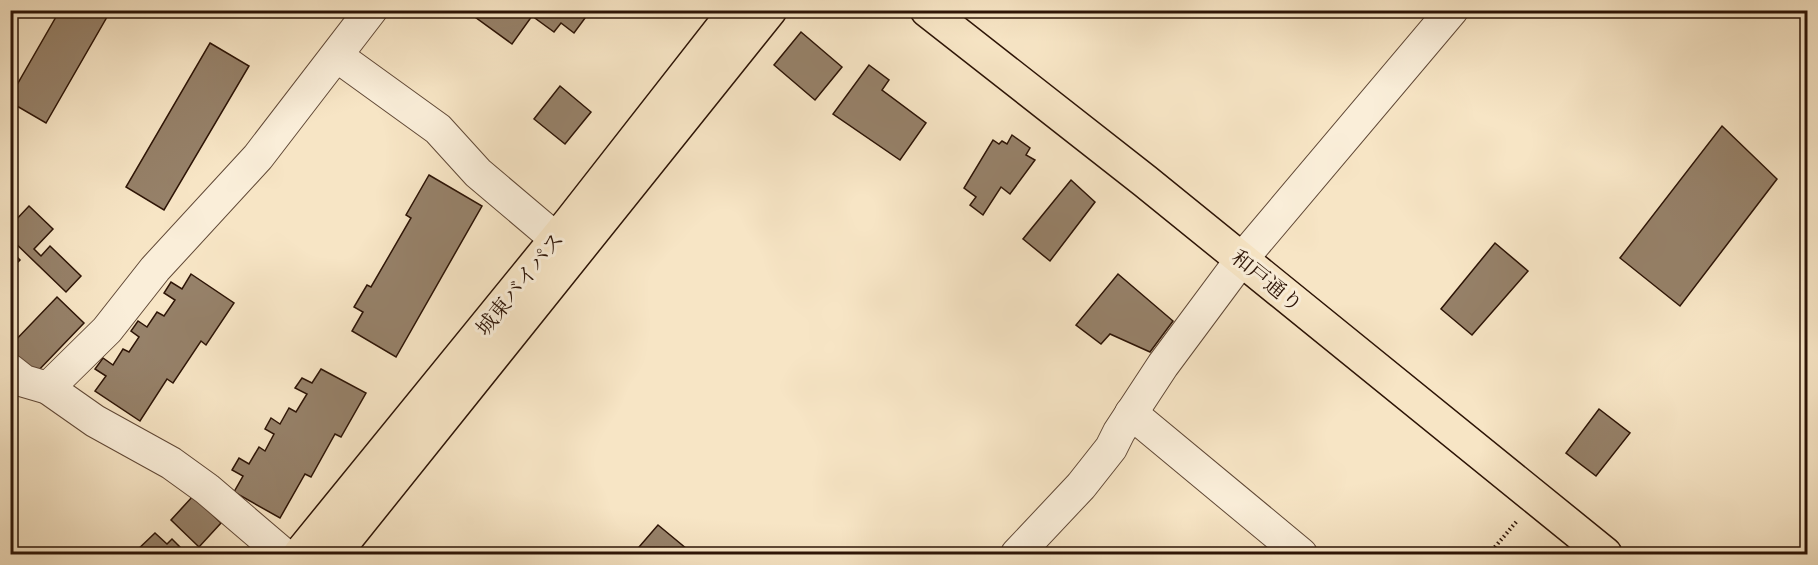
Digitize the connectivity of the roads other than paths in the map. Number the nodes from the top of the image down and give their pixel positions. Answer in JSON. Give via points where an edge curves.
{"nodes":[{"id":1,"x":371,"y":10,"type":"edge"},
{"id":2,"x":736,"y":10,"type":"edge"},
{"id":3,"x":770,"y":10,"type":"edge"},
{"id":4,"x":927,"y":10,"type":"edge"},
{"id":5,"x":1452,"y":10,"type":"edge"},
{"id":6,"x":337,"y":56,"type":"junction"},
{"id":7,"x":556,"y":239,"type":"junction"},
{"id":8,"x":1241,"y":260,"type":"junction"},
{"id":9,"x":10,"y":370,"type":"edge"},
{"id":10,"x":48,"y":388,"type":"junction"},
{"id":11,"x":1131,"y":413,"type":"junction"},
{"id":12,"x":283,"y":555,"type":"edge"},
{"id":13,"x":300,"y":555,"type":"edge"},
{"id":14,"x":334,"y":555,"type":"edge"},
{"id":15,"x":1017,"y":555,"type":"edge"},
{"id":16,"x":1301,"y":555,"type":"edge"},
{"id":17,"x":1605,"y":555,"type":"edge"}],
"edges":[{"from":1,"to":6,"type":"street"},
{"from":2,"to":7,"type":"highway","name":"城東バイパス"},
{"from":3,"to":14,"type":"highway","name":"城東バイパス"},
{"from":4,"to":8,"type":"highway","name":"和戸通り"},
{"from":5,"to":8,"type":"street"},
{"from":6,"to":7,"type":"street","via":[[438,129],[478,173]]},
{"from":6,"to":10,"type":"street","via":[[258,157],[155,269],[106,330]]},
{"from":7,"to":13,"type":"highway","name":"城東バイパス"},
{"from":8,"to":11,"type":"street"},
{"from":8,"to":17,"type":"highway","name":"和戸通り"},
{"from":9,"to":10,"type":"street","via":[[24,381]]},
{"from":10,"to":12,"type":"street","via":[[207,489]]},
{"from":11,"to":15,"type":"street","via":[[1112,448]]},
{"from":11,"to":16,"type":"street"}]}
